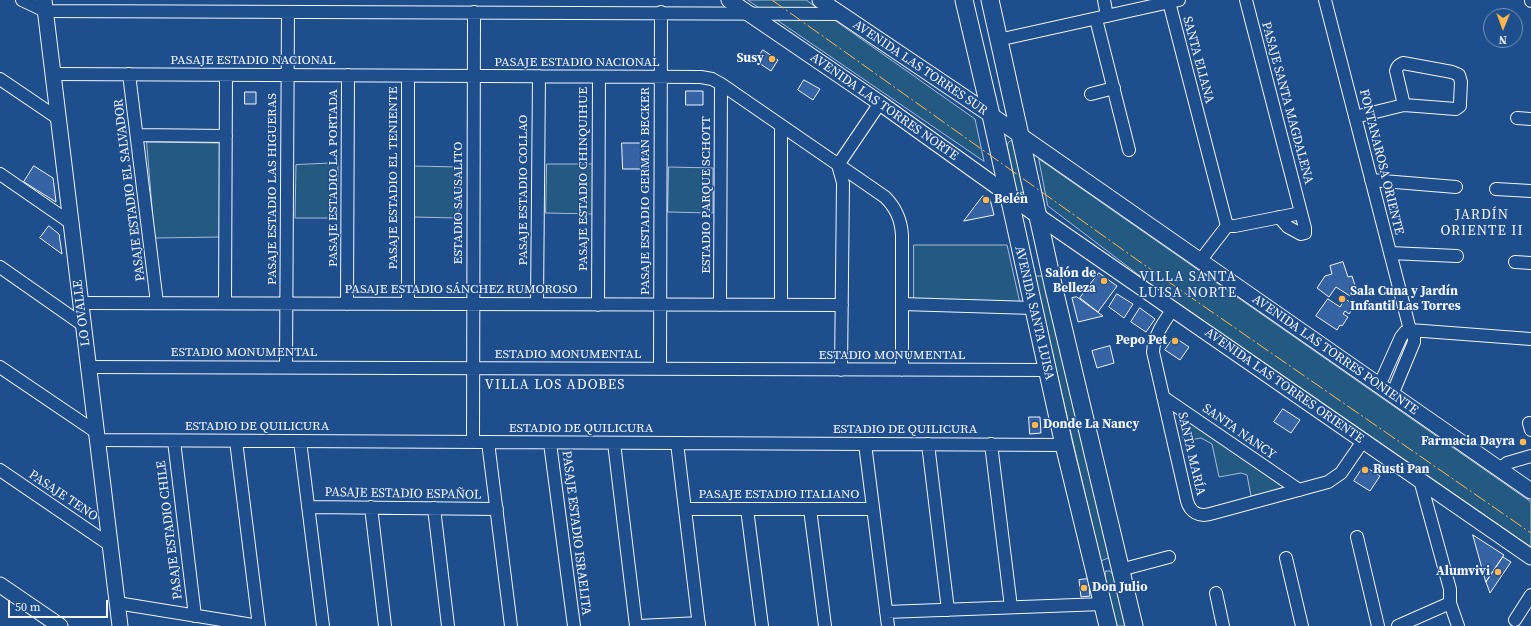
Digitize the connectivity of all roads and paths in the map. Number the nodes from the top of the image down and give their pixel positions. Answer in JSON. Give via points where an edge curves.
{"nodes":[{"id":1,"x":22,"y":0,"type":"edge"},
{"id":2,"x":729,"y":0,"type":"edge"},
{"id":3,"x":820,"y":0,"type":"edge"},
{"id":4,"x":964,"y":0,"type":"edge"},
{"id":5,"x":990,"y":0,"type":"edge"},
{"id":6,"x":1104,"y":0,"type":"edge"},
{"id":7,"x":1246,"y":0,"type":"edge"},
{"id":8,"x":1325,"y":0,"type":"edge"},
{"id":9,"x":1172,"y":1,"type":"edge"},
{"id":10,"x":45,"y":5,"type":"edge"},
{"id":11,"x":288,"y":12,"type":"junction"},
{"id":12,"x":474,"y":12,"type":"junction"},
{"id":13,"x":661,"y":12,"type":"junction"},
{"id":14,"x":748,"y":13,"type":"junction"},
{"id":15,"x":841,"y":14,"type":"junction"},
{"id":16,"x":1101,"y":17,"type":"junction"},
{"id":17,"x":998,"y":40,"type":"junction"},
{"id":18,"x":54,"y":74,"type":"junction"},
{"id":19,"x":129,"y":74,"type":"junction"},
{"id":20,"x":226,"y":75,"type":"junction"},
{"id":21,"x":287,"y":75,"type":"junction"},
{"id":22,"x":348,"y":75,"type":"junction"},
{"id":23,"x":408,"y":76,"type":"junction"},
{"id":24,"x":474,"y":76,"type":"junction"},
{"id":25,"x":539,"y":76,"type":"junction"},
{"id":26,"x":599,"y":77,"type":"junction"},
{"id":27,"x":660,"y":77,"type":"junction"},
{"id":28,"x":0,"y":79,"type":"edge"},
{"id":29,"x":721,"y":84,"type":"junction"},
{"id":30,"x":1114,"y":88,"type":"junction"},
{"id":31,"x":1090,"y":94,"type":"dead end"},
{"id":32,"x":880,"y":103,"type":"junction"},
{"id":33,"x":1404,"y":106,"type":"junction"},
{"id":34,"x":991,"y":115,"type":"junction"},
{"id":35,"x":1355,"y":116,"type":"junction"},
{"id":36,"x":1517,"y":118,"type":"dead end"},
{"id":37,"x":59,"y":119,"type":"junction"},
{"id":38,"x":1531,"y":119,"type":"edge"},
{"id":39,"x":781,"y":126,"type":"junction"},
{"id":40,"x":137,"y":135,"type":"junction"},
{"id":41,"x":226,"y":136,"type":"junction"},
{"id":42,"x":1020,"y":136,"type":"junction"},
{"id":43,"x":1129,"y":150,"type":"dead end"},
{"id":44,"x":838,"y":165,"type":"junction"},
{"id":45,"x":0,"y":174,"type":"edge"},
{"id":46,"x":1372,"y":180,"type":"junction"},
{"id":47,"x":1456,"y":187,"type":"dead end"},
{"id":48,"x":1496,"y":189,"type":"dead end"},
{"id":49,"x":1531,"y":192,"type":"edge"},
{"id":50,"x":1007,"y":193,"type":"junction"},
{"id":51,"x":1301,"y":213,"type":"junction"},
{"id":52,"x":1038,"y":216,"type":"junction"},
{"id":53,"x":1279,"y":217,"type":"junction"},
{"id":54,"x":71,"y":223,"type":"junction"},
{"id":55,"x":1227,"y":226,"type":"junction"},
{"id":56,"x":1390,"y":253,"type":"junction"},
{"id":57,"x":1456,"y":256,"type":"dead end"},
{"id":58,"x":1200,"y":261,"type":"junction"},
{"id":59,"x":1515,"y":262,"type":"dead end"},
{"id":60,"x":1531,"y":264,"type":"edge"},
{"id":61,"x":0,"y":268,"type":"edge"},
{"id":62,"x":80,"y":303,"type":"junction"},
{"id":63,"x":157,"y":303,"type":"junction"},
{"id":64,"x":225,"y":303,"type":"junction"},
{"id":65,"x":286,"y":304,"type":"junction"},
{"id":66,"x":347,"y":304,"type":"junction"},
{"id":67,"x":408,"y":304,"type":"junction"},
{"id":68,"x":473,"y":304,"type":"junction"},
{"id":69,"x":537,"y":304,"type":"junction"},
{"id":70,"x":902,"y":304,"type":"junction"},
{"id":71,"x":598,"y":305,"type":"junction"},
{"id":72,"x":660,"y":305,"type":"junction"},
{"id":73,"x":720,"y":305,"type":"junction"},
{"id":74,"x":781,"y":305,"type":"junction"},
{"id":75,"x":842,"y":305,"type":"junction"},
{"id":76,"x":1033,"y":308,"type":"junction"},
{"id":77,"x":1173,"y":309,"type":"junction"},
{"id":78,"x":83,"y":325,"type":"junction"},
{"id":79,"x":1410,"y":330,"type":"junction"},
{"id":80,"x":1531,"y":339,"type":"edge"},
{"id":81,"x":0,"y":367,"type":"edge"},
{"id":82,"x":88,"y":367,"type":"junction"},
{"id":83,"x":286,"y":367,"type":"junction"},
{"id":84,"x":473,"y":368,"type":"junction"},
{"id":85,"x":660,"y":369,"type":"junction"},
{"id":86,"x":841,"y":370,"type":"junction"},
{"id":87,"x":902,"y":370,"type":"junction"},
{"id":88,"x":1047,"y":370,"type":"junction"},
{"id":89,"x":1379,"y":386,"type":"junction"},
{"id":90,"x":1392,"y":395,"type":"junction"},
{"id":91,"x":1163,"y":397,"type":"junction"},
{"id":92,"x":97,"y":436,"type":"junction"},
{"id":93,"x":174,"y":441,"type":"junction"},
{"id":94,"x":236,"y":441,"type":"junction"},
{"id":95,"x":1363,"y":441,"type":"junction"},
{"id":96,"x":300,"y":442,"type":"junction"},
{"id":97,"x":473,"y":442,"type":"junction"},
{"id":98,"x":488,"y":442,"type":"junction"},
{"id":99,"x":550,"y":443,"type":"junction"},
{"id":100,"x":614,"y":443,"type":"junction"},
{"id":101,"x":677,"y":443,"type":"junction"},
{"id":102,"x":865,"y":444,"type":"junction"},
{"id":103,"x":928,"y":444,"type":"junction"},
{"id":104,"x":991,"y":444,"type":"junction"},
{"id":105,"x":1064,"y":445,"type":"junction"},
{"id":106,"x":1531,"y":456,"type":"edge"},
{"id":107,"x":1499,"y":469,"type":"junction"},
{"id":108,"x":0,"y":470,"type":"edge"},
{"id":109,"x":1420,"y":480,"type":"junction"},
{"id":110,"x":1298,"y":490,"type":"junction"},
{"id":111,"x":1531,"y":492,"type":"edge"},
{"id":112,"x":308,"y":507,"type":"junction"},
{"id":113,"x":371,"y":508,"type":"junction"},
{"id":114,"x":434,"y":508,"type":"junction"},
{"id":115,"x":497,"y":509,"type":"junction"},
{"id":116,"x":685,"y":509,"type":"junction"},
{"id":117,"x":747,"y":509,"type":"junction"},
{"id":118,"x":810,"y":509,"type":"junction"},
{"id":119,"x":873,"y":509,"type":"junction"},
{"id":120,"x":1357,"y":537,"type":"dead end"},
{"id":121,"x":110,"y":545,"type":"junction"},
{"id":122,"x":1169,"y":557,"type":"dead end"},
{"id":123,"x":1531,"y":557,"type":"edge"},
{"id":124,"x":1286,"y":558,"type":"dead end"},
{"id":125,"x":1122,"y":575,"type":"junction"},
{"id":126,"x":0,"y":585,"type":"edge"},
{"id":127,"x":1099,"y":586,"type":"junction"},
{"id":128,"x":1216,"y":593,"type":"dead end"},
{"id":129,"x":1531,"y":596,"type":"edge"},
{"id":130,"x":117,"y":603,"type":"junction"},
{"id":131,"x":1450,"y":603,"type":"junction"},
{"id":132,"x":1103,"y":604,"type":"junction"},
{"id":133,"x":1011,"y":608,"type":"junction"},
{"id":134,"x":948,"y":610,"type":"junction"},
{"id":135,"x":886,"y":612,"type":"junction"},
{"id":136,"x":195,"y":616,"type":"junction"},
{"id":137,"x":1515,"y":620,"type":"dead end"},
{"id":138,"x":699,"y":625,"type":"edge"},
{"id":139,"x":60,"y":626,"type":"edge"},
{"id":140,"x":120,"y":626,"type":"edge"},
{"id":141,"x":259,"y":626,"type":"edge"},
{"id":142,"x":323,"y":626,"type":"edge"},
{"id":143,"x":385,"y":626,"type":"edge"},
{"id":144,"x":448,"y":626,"type":"edge"},
{"id":145,"x":511,"y":626,"type":"edge"},
{"id":146,"x":574,"y":626,"type":"edge"},
{"id":147,"x":637,"y":626,"type":"edge"},
{"id":148,"x":762,"y":626,"type":"edge"},
{"id":149,"x":825,"y":626,"type":"edge"},
{"id":150,"x":888,"y":626,"type":"edge"},
{"id":151,"x":1108,"y":626,"type":"edge"},
{"id":152,"x":1134,"y":626,"type":"edge"},
{"id":153,"x":1224,"y":626,"type":"edge"},
{"id":154,"x":1302,"y":626,"type":"edge"},
{"id":155,"x":1378,"y":626,"type":"edge"},
{"id":156,"x":1398,"y":626,"type":"edge"},
{"id":157,"x":1458,"y":626,"type":"edge"}],
"edges":[{"from":1,"to":10,"type":"street"},
{"from":2,"to":14,"type":"street","name":"AVENIDA LAS TORRES NORTE"},
{"from":3,"to":15,"type":"street","name":"AVENIDA LAS TORRES SUR"},
{"from":4,"to":34,"type":"main road","name":"AVENIDA SANTA LUISA"},
{"from":5,"to":17,"type":"main road","name":"AVENIDA SANTA LUISA"},
{"from":6,"to":16,"type":"street"},
{"from":7,"to":51,"type":"street","name":"PASAJE SANTA MAGDALENA"},
{"from":8,"to":35,"type":"street","name":"FONTANAROSA ORIENTE"},
{"from":9,"to":16,"type":"street","name":"SANTA ELIANA"},
{"from":9,"to":55,"type":"street","name":"SANTA ELIANA"},
{"from":10,"to":11,"type":"street"},
{"from":10,"to":18,"type":"street","name":"LO OVALLE"},
{"from":11,"to":12,"type":"street"},
{"from":11,"to":21,"type":"street","name":"PASAJE ESTADIO LAS HIGUERAS"},
{"from":12,"to":13,"type":"street"},
{"from":12,"to":24,"type":"street","name":"ESTADIO SAUSALITO"},
{"from":13,"to":14,"type":"street"},
{"from":13,"to":27,"type":"street","name":"PASAJE ESTADIO GERMAN BECKER"},
{"from":14,"to":15,"type":"street"},
{"from":14,"to":32,"type":"street","name":"AVENIDA LAS TORRES NORTE"},
{"from":15,"to":34,"type":"street","name":"AVENIDA LAS TORRES SUR"},
{"from":16,"to":17,"type":"street","name":"SANTA ELIANA"},
{"from":16,"to":30,"type":"street"},
{"from":17,"to":42,"type":"main road","name":"AVENIDA SANTA LUISA"},
{"from":18,"to":19,"type":"street","name":"PASAJE ESTADIO NACIONAL"},
{"from":18,"to":37,"type":"street","name":"LO OVALLE"},
{"from":19,"to":20,"type":"street","name":"PASAJE ESTADIO NACIONAL"},
{"from":19,"to":40,"type":"street","name":"PASAJE ESTADIO EL SALVADOR"},
{"from":20,"to":21,"type":"street","name":"PASAJE ESTADIO NACIONAL"},
{"from":20,"to":41,"type":"street"},
{"from":21,"to":22,"type":"street","name":"PASAJE ESTADIO NACIONAL"},
{"from":21,"to":65,"type":"street","name":"PASAJE ESTADIO LAS HIGUERAS"},
{"from":22,"to":23,"type":"street","name":"PASAJE ESTADIO NACIONAL"},
{"from":22,"to":66,"type":"street","name":"PASAJE ESTADIO LA PORTADA"},
{"from":23,"to":24,"type":"street","name":"PASAJE ESTADIO NACIONAL"},
{"from":23,"to":67,"type":"street","name":"PASAJE ESTADIO EL TENIENTE"},
{"from":24,"to":25,"type":"street","name":"PASAJE ESTADIO NACIONAL"},
{"from":24,"to":68,"type":"street","name":"ESTADIO SAUSALITO"},
{"from":25,"to":26,"type":"street","name":"PASAJE ESTADIO NACIONAL"},
{"from":25,"to":69,"type":"street","name":"PASAJE ESTADIO COLLAO"},
{"from":26,"to":27,"type":"street","name":"PASAJE ESTADIO NACIONAL"},
{"from":26,"to":71,"type":"street","name":"PASAJE ESTADIO CHINQUIHUE"},
{"from":27,"to":29,"type":"street","name":"PASAJE ESTADIO NACIONAL","via":[[701,77]]},
{"from":27,"to":72,"type":"street","name":"PASAJE ESTADIO GERMAN BECKER"},
{"from":28,"to":37,"type":"street"},
{"from":29,"to":39,"type":"street","name":"PASAJE ESTADIO NACIONAL"},
{"from":29,"to":73,"type":"street","name":"ESTADIO PARQUE SCHOTT"},
{"from":30,"to":31,"type":"street"},
{"from":30,"to":43,"type":"street"},
{"from":32,"to":44,"type":"street"},
{"from":32,"to":50,"type":"street","name":"AVENIDA LAS TORRES NORTE"},
{"from":33,"to":33,"type":"street","via":[[1456,109],[1460,106],[1459,75],[1401,64],[1396,71]]},
{"from":33,"to":35,"type":"street"},
{"from":34,"to":42,"type":"street","name":"AVENIDA LAS TORRES SUR"},
{"from":34,"to":50,"type":"main road","name":"AVENIDA SANTA LUISA"},
{"from":35,"to":46,"type":"street","name":"FONTANAROSA ORIENTE"},
{"from":36,"to":38,"type":"street"},
{"from":37,"to":54,"type":"street","name":"LO OVALLE"},
{"from":39,"to":44,"type":"street","name":"PASAJE ESTADIO NACIONAL"},
{"from":39,"to":74,"type":"street"},
{"from":40,"to":41,"type":"street"},
{"from":40,"to":63,"type":"street","name":"PASAJE ESTADIO EL SALVADOR"},
{"from":41,"to":64,"type":"street"},
{"from":42,"to":52,"type":"main road","name":"AVENIDA SANTA LUISA"},
{"from":42,"to":58,"type":"street","name":"AVENIDA LAS TORRES PONIENTE"},
{"from":44,"to":70,"type":"street","name":"PASAJE ESTADIO NACIONAL","via":[[885,197],[897,211],[902,235]]},
{"from":44,"to":75,"type":"street","via":[[843,182]]},
{"from":45,"to":54,"type":"street"},
{"from":46,"to":47,"type":"street"},
{"from":46,"to":56,"type":"street","name":"FONTANAROSA ORIENTE"},
{"from":48,"to":49,"type":"street"},
{"from":50,"to":52,"type":"street","name":"AVENIDA LAS TORRES NORTE"},
{"from":50,"to":76,"type":"main road","name":"AVENIDA SANTA LUISA"},
{"from":51,"to":53,"type":"street"},
{"from":51,"to":53,"type":"street","name":"PASAJE SANTA MAGDALENA","via":[[1306,231],[1303,234],[1288,226]]},
{"from":52,"to":77,"type":"street","name":"AVENIDA LAS TORRES ORIENTE"},
{"from":52,"to":125,"type":"main road","name":"AVENIDA SANTA LUISA"},
{"from":53,"to":55,"type":"street"},
{"from":54,"to":62,"type":"street","name":"LO OVALLE"},
{"from":55,"to":58,"type":"street"},
{"from":56,"to":57,"type":"street"},
{"from":56,"to":79,"type":"street","name":"FONTANAROSA ORIENTE"},
{"from":58,"to":89,"type":"street","name":"AVENIDA LAS TORRES PONIENTE"},
{"from":59,"to":60,"type":"street"},
{"from":61,"to":78,"type":"street"},
{"from":62,"to":63,"type":"street","name":"PASAJE ESTADIO SÁNCHEZ RUMOROSO"},
{"from":62,"to":78,"type":"street","name":"LO OVALLE"},
{"from":63,"to":64,"type":"street","name":"PASAJE ESTADIO SÁNCHEZ RUMOROSO"},
{"from":64,"to":65,"type":"street","name":"PASAJE ESTADIO SÁNCHEZ RUMOROSO"},
{"from":65,"to":66,"type":"street","name":"PASAJE ESTADIO SÁNCHEZ RUMOROSO"},
{"from":65,"to":83,"type":"street","name":"PASAJE ESTADIO LAS HIGUERAS"},
{"from":66,"to":67,"type":"street","name":"PASAJE ESTADIO SÁNCHEZ RUMOROSO"},
{"from":67,"to":68,"type":"street","name":"PASAJE ESTADIO SÁNCHEZ RUMOROSO"},
{"from":68,"to":69,"type":"street","name":"PASAJE ESTADIO SÁNCHEZ RUMOROSO"},
{"from":68,"to":84,"type":"street","name":"ESTADIO SAUSALITO"},
{"from":69,"to":71,"type":"street","name":"PASAJE ESTADIO SÁNCHEZ RUMOROSO"},
{"from":70,"to":76,"type":"street"},
{"from":70,"to":87,"type":"street","name":"PASAJE ESTADIO NACIONAL"},
{"from":71,"to":72,"type":"street","name":"PASAJE ESTADIO SÁNCHEZ RUMOROSO"},
{"from":72,"to":73,"type":"street","name":"PASAJE ESTADIO SÁNCHEZ RUMOROSO"},
{"from":72,"to":85,"type":"street","name":"PASAJE ESTADIO GERMAN BECKER"},
{"from":73,"to":74,"type":"street","name":"PASAJE ESTADIO SÁNCHEZ RUMOROSO"},
{"from":74,"to":75,"type":"street","name":"PASAJE ESTADIO SÁNCHEZ RUMOROSO"},
{"from":75,"to":86,"type":"street"},
{"from":76,"to":88,"type":"main road","name":"AVENIDA SANTA LUISA"},
{"from":77,"to":91,"type":"street","name":"SANTA MARÍA","via":[[1153,345]]},
{"from":77,"to":95,"type":"street","name":"AVENIDA LAS TORRES ORIENTE"},
{"from":78,"to":82,"type":"street","name":"LO OVALLE"},
{"from":79,"to":80,"type":"street"},
{"from":79,"to":89,"type":"street","via":[[1401,337]]},
{"from":79,"to":90,"type":"street","name":"FONTANAROSA ORIENTE","via":[[1414,342]]},
{"from":81,"to":92,"type":"street"},
{"from":82,"to":83,"type":"street","name":"ESTADIO MONUMENTAL"},
{"from":82,"to":92,"type":"street","name":"LO OVALLE"},
{"from":83,"to":84,"type":"street","name":"ESTADIO MONUMENTAL"},
{"from":84,"to":85,"type":"street","name":"ESTADIO MONUMENTAL"},
{"from":84,"to":97,"type":"street","name":"ESTADIO SAUSALITO"},
{"from":85,"to":86,"type":"street","name":"ESTADIO MONUMENTAL"},
{"from":86,"to":87,"type":"street","name":"ESTADIO MONUMENTAL"},
{"from":87,"to":88,"type":"street","name":"ESTADIO MONUMENTAL"},
{"from":88,"to":105,"type":"main road","name":"AVENIDA SANTA LUISA"},
{"from":89,"to":90,"type":"street","name":"AVENIDA LAS TORRES PONIENTE"},
{"from":90,"to":107,"type":"street","name":"AVENIDA LAS TORRES PONIENTE"},
{"from":91,"to":110,"type":"street","name":"SANTA NANCY"},
{"from":91,"to":110,"type":"street","name":"SANTA MARÍA","via":[[1188,505],[1195,512],[1200,515],[1210,514]]},
{"from":92,"to":93,"type":"street","name":"ESTADIO DE QUILICURA"},
{"from":92,"to":121,"type":"street","name":"LO OVALLE"},
{"from":93,"to":94,"type":"street","name":"ESTADIO DE QUILICURA"},
{"from":93,"to":136,"type":"street","name":"PASAJE ESTADIO CHILE"},
{"from":94,"to":96,"type":"street","name":"ESTADIO DE QUILICURA"},
{"from":94,"to":141,"type":"street"},
{"from":95,"to":109,"type":"street","name":"AVENIDA LAS TORRES ORIENTE"},
{"from":95,"to":110,"type":"street","name":"SANTA MARÍA","via":[[1336,478]]},
{"from":96,"to":97,"type":"street","name":"ESTADIO DE QUILICURA"},
{"from":96,"to":112,"type":"street"},
{"from":97,"to":98,"type":"street","name":"ESTADIO DE QUILICURA"},
{"from":98,"to":99,"type":"street","name":"ESTADIO DE QUILICURA"},
{"from":98,"to":115,"type":"street"},
{"from":99,"to":100,"type":"street","name":"ESTADIO DE QUILICURA"},
{"from":99,"to":146,"type":"street","name":"PASAJE ESTADIO ISRAELITA"},
{"from":100,"to":101,"type":"street","name":"ESTADIO DE QUILICURA"},
{"from":100,"to":147,"type":"street"},
{"from":101,"to":102,"type":"street","name":"ESTADIO DE QUILICURA"},
{"from":101,"to":116,"type":"street"},
{"from":102,"to":103,"type":"street","name":"ESTADIO DE QUILICURA"},
{"from":102,"to":119,"type":"street"},
{"from":103,"to":104,"type":"street","name":"ESTADIO DE QUILICURA"},
{"from":103,"to":134,"type":"street"},
{"from":104,"to":105,"type":"street","name":"ESTADIO DE QUILICURA"},
{"from":104,"to":133,"type":"street"},
{"from":105,"to":127,"type":"main road","name":"AVENIDA SANTA LUISA"},
{"from":106,"to":107,"type":"street","via":[[1507,463]]},
{"from":107,"to":111,"type":"street","name":"AVENIDA LAS TORRES PONIENTE"},
{"from":108,"to":121,"type":"street","name":"PASAJE TENO"},
{"from":109,"to":123,"type":"street","name":"AVENIDA LAS TORRES ORIENTE"},
{"from":109,"to":131,"type":"street","via":[[1450,589]]},
{"from":112,"to":113,"type":"street","name":"PASAJE ESTADIO ESPAÑOL"},
{"from":112,"to":142,"type":"street"},
{"from":113,"to":114,"type":"street","name":"PASAJE ESTADIO ESPAÑOL"},
{"from":113,"to":143,"type":"street"},
{"from":114,"to":115,"type":"street","name":"PASAJE ESTADIO ESPAÑOL"},
{"from":114,"to":144,"type":"street"},
{"from":115,"to":145,"type":"street"},
{"from":116,"to":117,"type":"street","name":"PASAJE ESTADIO ITALIANO"},
{"from":116,"to":138,"type":"street"},
{"from":117,"to":118,"type":"street","name":"PASAJE ESTADIO ITALIANO"},
{"from":117,"to":148,"type":"street"},
{"from":118,"to":119,"type":"street","name":"PASAJE ESTADIO ITALIANO"},
{"from":118,"to":149,"type":"street"},
{"from":119,"to":135,"type":"street"},
{"from":120,"to":155,"type":"street"},
{"from":121,"to":130,"type":"street","name":"LO OVALLE"},
{"from":122,"to":125,"type":"street"},
{"from":124,"to":154,"type":"street"},
{"from":125,"to":127,"type":"main road","via":[[1115,564],[1107,564],[1103,567]]},
{"from":125,"to":152,"type":"main road","name":"AVENIDA SANTA LUISA"},
{"from":126,"to":139,"type":"street"},
{"from":127,"to":132,"type":"main road","name":"AVENIDA SANTA LUISA"},
{"from":128,"to":153,"type":"street"},
{"from":129,"to":137,"type":"street"},
{"from":130,"to":136,"type":"street"},
{"from":130,"to":140,"type":"street","name":"LO OVALLE"},
{"from":131,"to":156,"type":"street"},
{"from":131,"to":157,"type":"street"},
{"from":132,"to":133,"type":"street"},
{"from":132,"to":151,"type":"main road","name":"AVENIDA SANTA LUISA"},
{"from":133,"to":134,"type":"street"},
{"from":134,"to":135,"type":"street"},
{"from":135,"to":150,"type":"street"},
{"from":136,"to":141,"type":"street"},
{"from":138,"to":147,"type":"street"}]}
